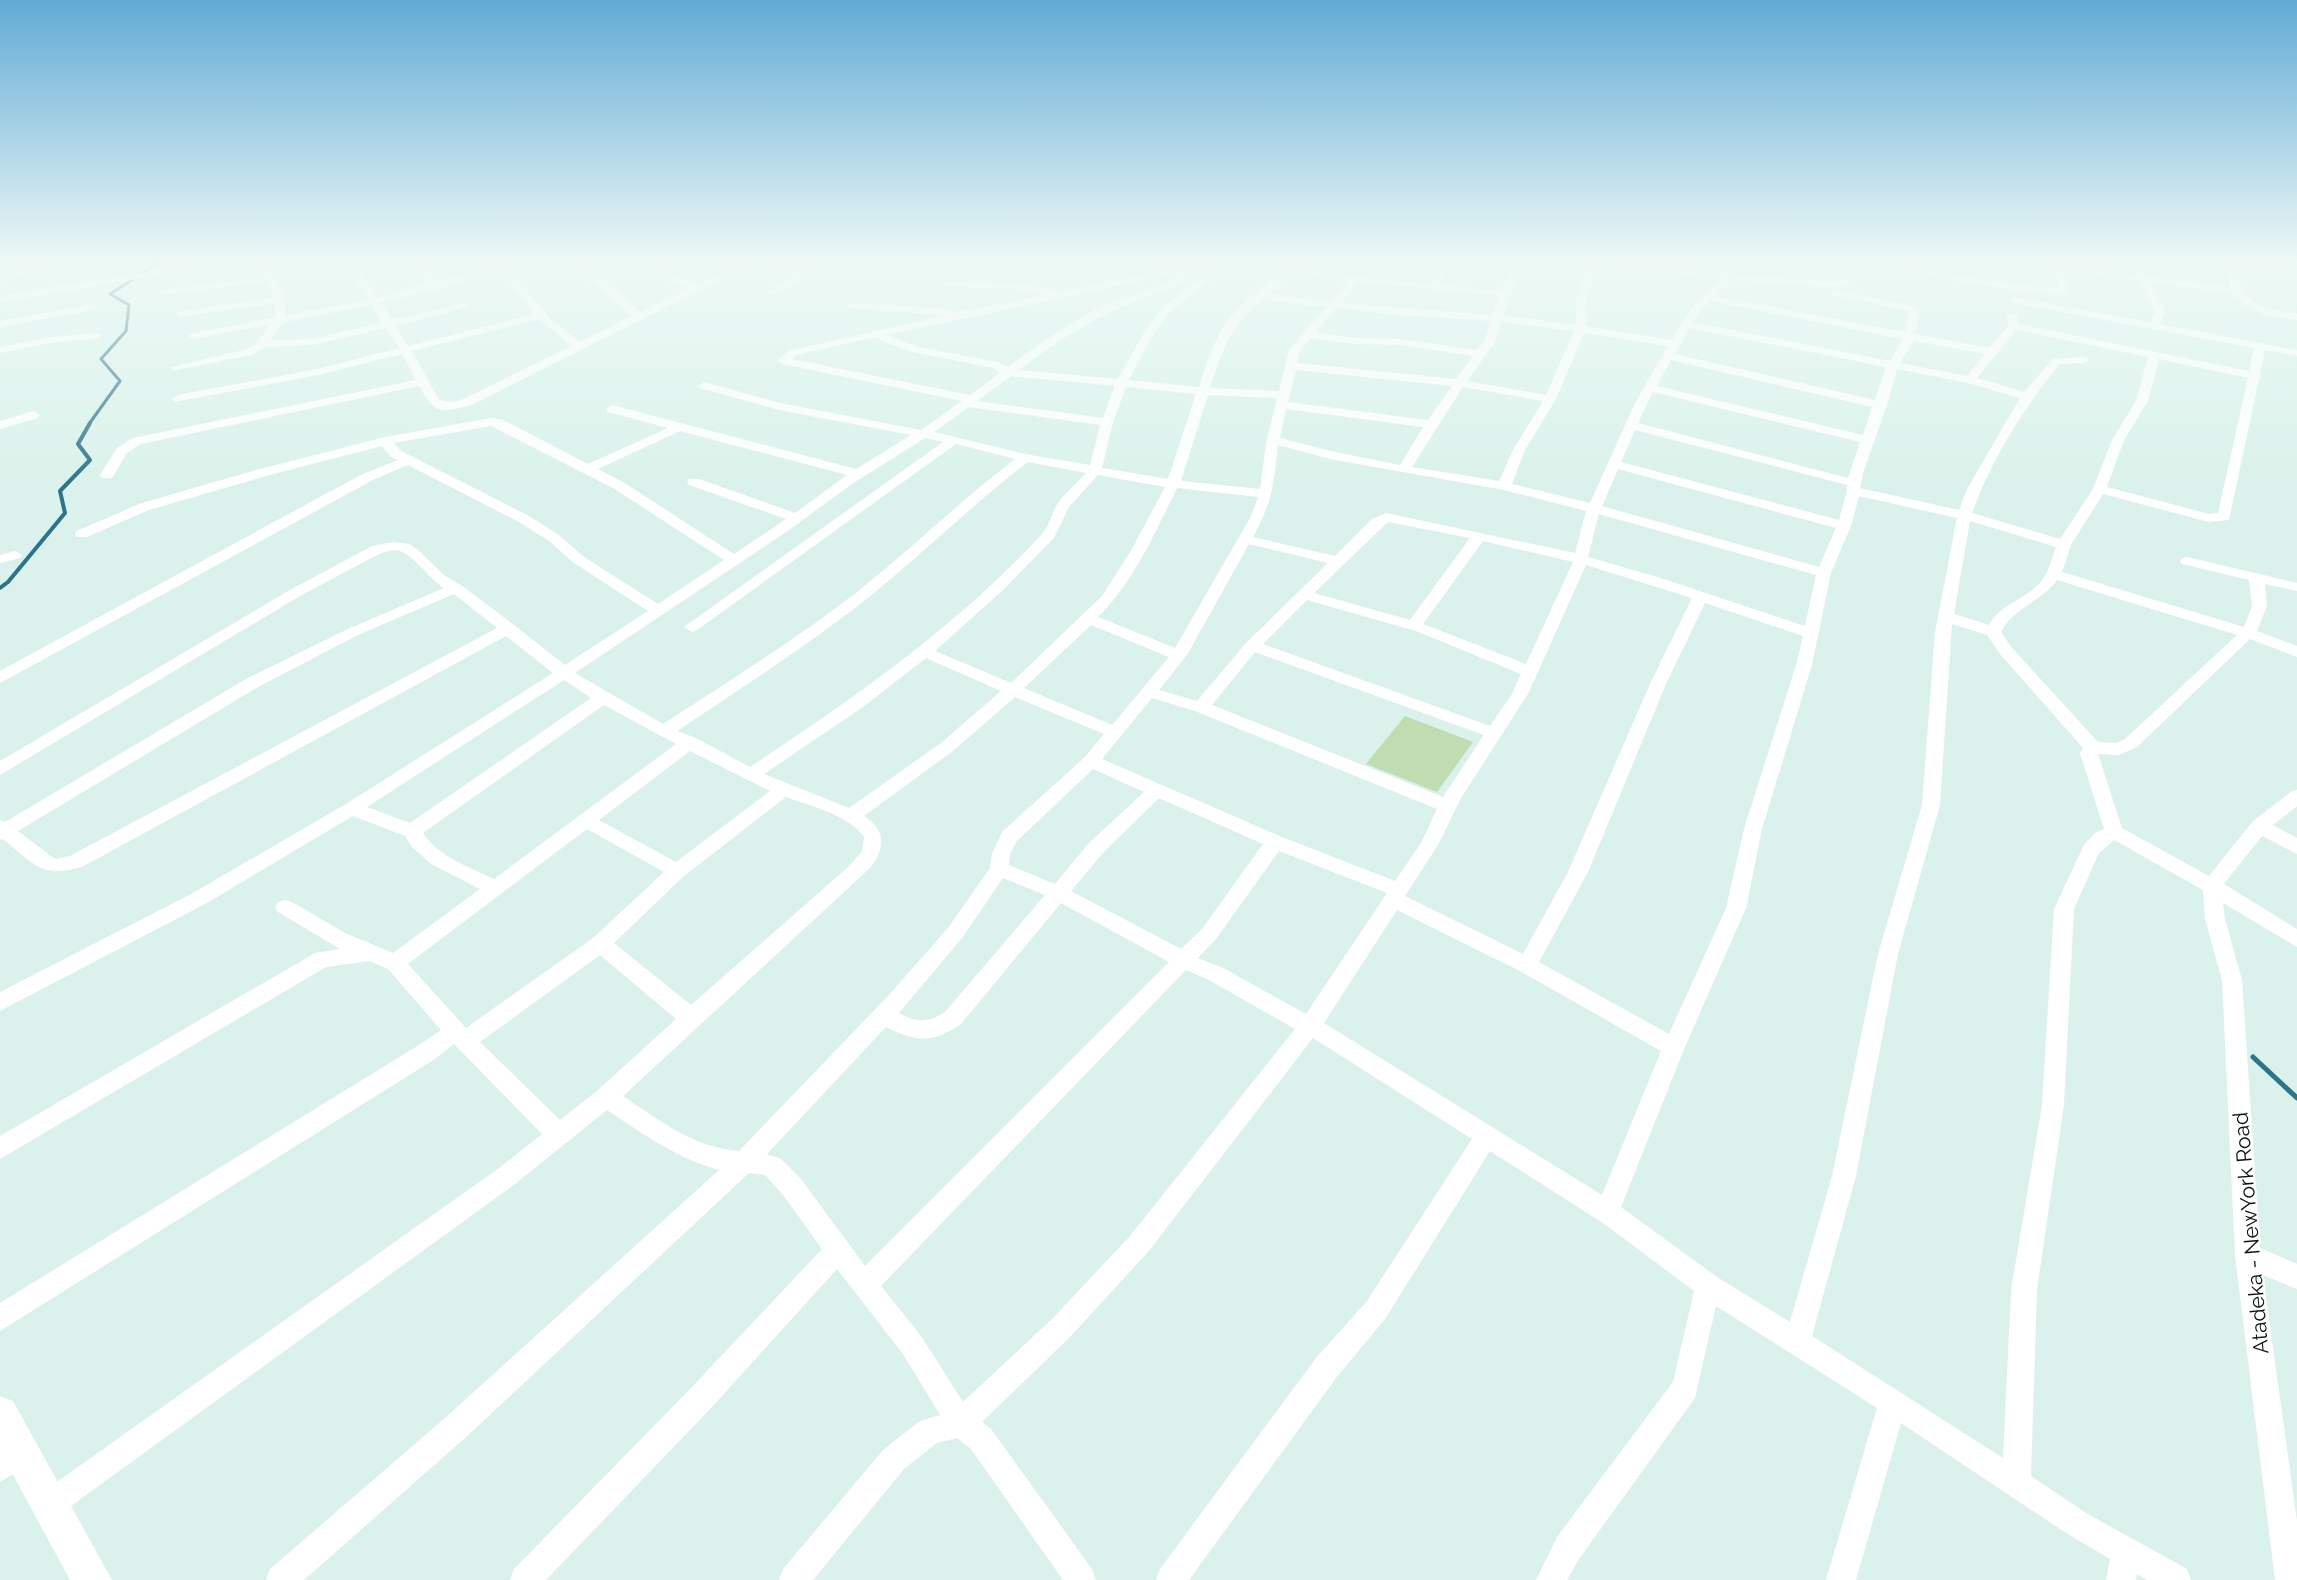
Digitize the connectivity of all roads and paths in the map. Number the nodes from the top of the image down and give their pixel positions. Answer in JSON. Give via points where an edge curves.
{"nodes":[{"id":1,"x":76,"y":338,"type":"edge"},
{"id":2,"x":266,"y":338,"type":"edge"},
{"id":3,"x":332,"y":338,"type":"edge"},
{"id":4,"x":397,"y":338,"type":"edge"},
{"id":5,"x":456,"y":338,"type":"edge"},
{"id":6,"x":569,"y":338,"type":"edge"},
{"id":7,"x":598,"y":338,"type":"edge"},
{"id":8,"x":867,"y":338,"type":"edge"},
{"id":9,"x":882,"y":338,"type":"edge"},
{"id":10,"x":1058,"y":338,"type":"edge"},
{"id":11,"x":1146,"y":338,"type":"edge"},
{"id":12,"x":1224,"y":338,"type":"edge"},
{"id":13,"x":1305,"y":338,"type":"edge"},
{"id":14,"x":1333,"y":338,"type":"edge"},
{"id":15,"x":1490,"y":338,"type":"edge"},
{"id":16,"x":1576,"y":338,"type":"edge"},
{"id":17,"x":1623,"y":338,"type":"edge"},
{"id":18,"x":1679,"y":338,"type":"edge"},
{"id":19,"x":1758,"y":338,"type":"edge"},
{"id":20,"x":1909,"y":338,"type":"edge"},
{"id":21,"x":1918,"y":338,"type":"edge"},
{"id":22,"x":2003,"y":338,"type":"edge"},
{"id":23,"x":2073,"y":338,"type":"edge"},
{"id":24,"x":2216,"y":338,"type":"edge"},
{"id":25,"x":261,"y":344,"type":"junction"},
{"id":26,"x":2260,"y":346,"type":"junction"},
{"id":27,"x":580,"y":347,"type":"junction"},
{"id":28,"x":0,"y":350,"type":"edge"},
{"id":29,"x":1671,"y":350,"type":"junction"},
{"id":30,"x":406,"y":351,"type":"junction"},
{"id":31,"x":1990,"y":352,"type":"junction"},
{"id":32,"x":2297,"y":353,"type":"edge"},
{"id":33,"x":1480,"y":354,"type":"junction"},
{"id":34,"x":2155,"y":354,"type":"junction"},
{"id":35,"x":2085,"y":360,"type":"dead end"},
{"id":36,"x":1893,"y":364,"type":"junction"},
{"id":37,"x":1292,"y":366,"type":"junction"},
{"id":38,"x":176,"y":369,"type":"dead end"},
{"id":39,"x":1007,"y":372,"type":"junction"},
{"id":40,"x":2256,"y":376,"type":"junction"},
{"id":41,"x":1970,"y":380,"type":"junction"},
{"id":42,"x":423,"y":382,"type":"junction"},
{"id":43,"x":1122,"y":383,"type":"junction"},
{"id":44,"x":1459,"y":383,"type":"junction"},
{"id":45,"x":704,"y":386,"type":"dead end"},
{"id":46,"x":1649,"y":388,"type":"junction"},
{"id":47,"x":1204,"y":391,"type":"junction"},
{"id":48,"x":2027,"y":396,"type":"junction"},
{"id":49,"x":178,"y":399,"type":"dead end"},
{"id":50,"x":1550,"y":399,"type":"junction"},
{"id":51,"x":1283,"y":400,"type":"junction"},
{"id":52,"x":969,"y":401,"type":"junction"},
{"id":53,"x":1881,"y":405,"type":"junction"},
{"id":54,"x":441,"y":406,"type":"junction"},
{"id":55,"x":612,"y":409,"type":"dead end"},
{"id":56,"x":34,"y":415,"type":"dead end"},
{"id":57,"x":1107,"y":422,"type":"junction"},
{"id":58,"x":1431,"y":424,"type":"junction"},
{"id":59,"x":0,"y":425,"type":"edge"},
{"id":60,"x":1631,"y":426,"type":"junction"},
{"id":61,"x":680,"y":427,"type":"junction"},
{"id":62,"x":450,"y":428,"type":"junction"},
{"id":63,"x":923,"y":434,"type":"junction"},
{"id":64,"x":954,"y":440,"type":"junction"},
{"id":65,"x":1273,"y":440,"type":"junction"},
{"id":66,"x":1868,"y":440,"type":"junction"},
{"id":67,"x":385,"y":441,"type":"junction"},
{"id":68,"x":1025,"y":458,"type":"junction"},
{"id":69,"x":409,"y":460,"type":"junction"},
{"id":70,"x":1615,"y":464,"type":"junction"},
{"id":71,"x":588,"y":469,"type":"junction"},
{"id":72,"x":1404,"y":469,"type":"junction"},
{"id":73,"x":1095,"y":470,"type":"junction"},
{"id":74,"x":859,"y":474,"type":"junction"},
{"id":75,"x":107,"y":476,"type":"dead end"},
{"id":76,"x":694,"y":482,"type":"dead end"},
{"id":77,"x":1173,"y":483,"type":"junction"},
{"id":78,"x":1504,"y":486,"type":"junction"},
{"id":79,"x":1854,"y":487,"type":"junction"},
{"id":80,"x":2100,"y":489,"type":"junction"},
{"id":81,"x":1266,"y":494,"type":"junction"},
{"id":82,"x":1595,"y":509,"type":"junction"},
{"id":83,"x":1964,"y":515,"type":"junction"},
{"id":84,"x":796,"y":518,"type":"junction"},
{"id":85,"x":1844,"y":526,"type":"junction"},
{"id":86,"x":82,"y":534,"type":"dead end"},
{"id":87,"x":1479,"y":536,"type":"junction"},
{"id":88,"x":1244,"y":539,"type":"junction"},
{"id":89,"x":2064,"y":544,"type":"junction"},
{"id":90,"x":15,"y":555,"type":"dead end"},
{"id":91,"x":0,"y":559,"type":"edge"},
{"id":92,"x":732,"y":559,"type":"junction"},
{"id":93,"x":1580,"y":559,"type":"junction"},
{"id":94,"x":1338,"y":561,"type":"junction"},
{"id":95,"x":2187,"y":561,"type":"dead end"},
{"id":96,"x":1824,"y":573,"type":"junction"},
{"id":97,"x":2054,"y":574,"type":"junction"},
{"id":98,"x":2256,"y":577,"type":"junction"},
{"id":99,"x":2297,"y":587,"type":"edge"},
{"id":100,"x":456,"y":588,"type":"junction"},
{"id":101,"x":1306,"y":595,"type":"junction"},
{"id":102,"x":1701,"y":596,"type":"junction"},
{"id":103,"x":657,"y":610,"type":"junction"},
{"id":104,"x":1947,"y":617,"type":"junction"},
{"id":105,"x":1088,"y":618,"type":"junction"},
{"id":106,"x":1414,"y":626,"type":"junction"},
{"id":107,"x":692,"y":627,"type":"dead end"},
{"id":108,"x":508,"y":628,"type":"junction"},
{"id":109,"x":1994,"y":632,"type":"junction"},
{"id":110,"x":1810,"y":633,"type":"junction"},
{"id":111,"x":2248,"y":633,"type":"junction"},
{"id":112,"x":1252,"y":646,"type":"junction"},
{"id":113,"x":924,"y":652,"type":"junction"},
{"id":114,"x":2297,"y":652,"type":"edge"},
{"id":115,"x":1179,"y":655,"type":"junction"},
{"id":116,"x":1530,"y":672,"type":"junction"},
{"id":117,"x":564,"y":673,"type":"junction"},
{"id":118,"x":0,"y":678,"type":"edge"},
{"id":119,"x":1013,"y":689,"type":"junction"},
{"id":120,"x":1149,"y":692,"type":"junction"},
{"id":121,"x":603,"y":698,"type":"junction"},
{"id":122,"x":1201,"y":707,"type":"junction"},
{"id":123,"x":666,"y":730,"type":"junction"},
{"id":124,"x":1113,"y":732,"type":"junction"},
{"id":125,"x":1494,"y":733,"type":"junction"},
{"id":126,"x":690,"y":742,"type":"junction"},
{"id":127,"x":2093,"y":748,"type":"junction"},
{"id":128,"x":1091,"y":761,"type":"junction"},
{"id":129,"x":0,"y":770,"type":"edge"},
{"id":130,"x":751,"y":774,"type":"junction"},
{"id":131,"x":783,"y":790,"type":"junction"},
{"id":132,"x":1157,"y":790,"type":"junction"},
{"id":133,"x":2297,"y":796,"type":"edge"},
{"id":134,"x":1447,"y":806,"type":"junction"},
{"id":135,"x":352,"y":808,"type":"junction"},
{"id":136,"x":850,"y":816,"type":"junction"},
{"id":137,"x":587,"y":821,"type":"junction"},
{"id":138,"x":2260,"y":826,"type":"junction"},
{"id":139,"x":1,"y":831,"type":"edge"},
{"id":140,"x":412,"y":831,"type":"junction"},
{"id":141,"x":2114,"y":832,"type":"junction"},
{"id":142,"x":1275,"y":842,"type":"junction"},
{"id":143,"x":2297,"y":847,"type":"edge"},
{"id":144,"x":999,"y":869,"type":"junction"},
{"id":145,"x":677,"y":871,"type":"junction"},
{"id":146,"x":2212,"y":886,"type":"junction"},
{"id":147,"x":496,"y":888,"type":"junction"},
{"id":148,"x":1058,"y":892,"type":"junction"},
{"id":149,"x":1395,"y":895,"type":"junction"},
{"id":150,"x":285,"y":907,"type":"dead end"},
{"id":151,"x":338,"y":939,"type":"junction"},
{"id":152,"x":2297,"y":939,"type":"edge"},
{"id":153,"x":600,"y":944,"type":"junction"},
{"id":154,"x":369,"y":953,"type":"junction"},
{"id":155,"x":322,"y":959,"type":"junction"},
{"id":156,"x":1183,"y":960,"type":"junction"},
{"id":157,"x":395,"y":963,"type":"junction"},
{"id":158,"x":1527,"y":965,"type":"junction"},
{"id":159,"x":0,"y":1002,"type":"edge"},
{"id":160,"x":884,"y":1016,"type":"junction"},
{"id":161,"x":691,"y":1018,"type":"junction"},
{"id":162,"x":1310,"y":1026,"type":"junction"},
{"id":163,"x":461,"y":1036,"type":"junction"},
{"id":164,"x":1674,"y":1047,"type":"junction"},
{"id":165,"x":606,"y":1097,"type":"junction"},
{"id":166,"x":559,"y":1135,"type":"junction"},
{"id":167,"x":1487,"y":1135,"type":"junction"},
{"id":168,"x":0,"y":1148,"type":"edge"},
{"id":169,"x":743,"y":1163,"type":"junction"},
{"id":170,"x":1607,"y":1212,"type":"junction"},
{"id":171,"x":838,"y":1251,"type":"junction"},
{"id":172,"x":2248,"y":1255,"type":"junction"},
{"id":173,"x":2297,"y":1277,"type":"edge"},
{"id":174,"x":864,"y":1285,"type":"junction"},
{"id":175,"x":1708,"y":1286,"type":"junction"},
{"id":176,"x":0,"y":1318,"type":"edge"},
{"id":177,"x":1798,"y":1340,"type":"junction"},
{"id":178,"x":1893,"y":1402,"type":"junction"},
{"id":179,"x":0,"y":1414,"type":"edge"},
{"id":180,"x":962,"y":1423,"type":"junction"},
{"id":181,"x":11,"y":1460,"type":"edge"},
{"id":182,"x":2016,"y":1483,"type":"junction"},
{"id":183,"x":50,"y":1504,"type":"junction"},
{"id":184,"x":2123,"y":1566,"type":"edge"},
{"id":185,"x":92,"y":1580,"type":"edge"},
{"id":186,"x":281,"y":1580,"type":"edge"},
{"id":187,"x":525,"y":1580,"type":"edge"},
{"id":188,"x":794,"y":1580,"type":"edge"},
{"id":189,"x":1081,"y":1580,"type":"edge"},
{"id":190,"x":1171,"y":1580,"type":"edge"},
{"id":191,"x":1551,"y":1580,"type":"edge"},
{"id":192,"x":1841,"y":1580,"type":"edge"},
{"id":193,"x":2176,"y":1580,"type":"edge"},
{"id":194,"x":2290,"y":1580,"type":"edge"}],
"edges":[{"from":1,"to":28,"type":"street"},
{"from":2,"to":25,"type":"street"},
{"from":3,"to":25,"type":"street"},
{"from":4,"to":30,"type":"street"},
{"from":5,"to":30,"type":"street"},
{"from":6,"to":27,"type":"street"},
{"from":7,"to":27,"type":"street"},
{"from":8,"to":52,"type":"street","via":[[792,353],[783,361]]},
{"from":9,"to":39,"type":"street","via":[[998,365]]},
{"from":10,"to":39,"type":"street"},
{"from":11,"to":43,"type":"street"},
{"from":12,"to":47,"type":"street"},
{"from":13,"to":37,"type":"street","via":[[1295,350]]},
{"from":14,"to":33,"type":"street","via":[[1401,342]]},
{"from":15,"to":33,"type":"street"},
{"from":16,"to":50,"type":"street"},
{"from":17,"to":29,"type":"street"},
{"from":18,"to":29,"type":"street"},
{"from":19,"to":36,"type":"street"},
{"from":20,"to":36,"type":"street"},
{"from":21,"to":31,"type":"street"},
{"from":22,"to":31,"type":"street"},
{"from":23,"to":34,"type":"street"},
{"from":24,"to":26,"type":"street"},
{"from":25,"to":38,"type":"street","via":[[247,353]]},
{"from":26,"to":32,"type":"street"},
{"from":26,"to":40,"type":"street"},
{"from":27,"to":54,"type":"street","via":[[467,402]]},
{"from":29,"to":46,"type":"street"},
{"from":29,"to":53,"type":"street"},
{"from":30,"to":42,"type":"street"},
{"from":30,"to":49,"type":"street"},
{"from":31,"to":41,"type":"street"},
{"from":33,"to":44,"type":"street"},
{"from":34,"to":40,"type":"street"},
{"from":34,"to":80,"type":"street","via":[[2142,401],[2118,440]]},
{"from":35,"to":48,"type":"street","via":[[2057,361]]},
{"from":36,"to":41,"type":"street"},
{"from":36,"to":53,"type":"street"},
{"from":37,"to":44,"type":"street"},
{"from":37,"to":51,"type":"street"},
{"from":39,"to":43,"type":"street"},
{"from":39,"to":52,"type":"street"},
{"from":40,"to":80,"type":"street","via":[[2237,444],[2224,517],[2209,518]]},
{"from":41,"to":48,"type":"street"},
{"from":42,"to":54,"type":"street","via":[[434,402]]},
{"from":42,"to":75,"type":"street","via":[[137,441],[122,451]]},
{"from":43,"to":47,"type":"street"},
{"from":43,"to":57,"type":"street"},
{"from":44,"to":50,"type":"street"},
{"from":44,"to":58,"type":"street"},
{"from":45,"to":63,"type":"street","via":[[779,406]]},
{"from":46,"to":60,"type":"street"},
{"from":46,"to":66,"type":"street"},
{"from":47,"to":51,"type":"street"},
{"from":47,"to":77,"type":"street"},
{"from":48,"to":83,"type":"street","via":[[1974,489]]},
{"from":50,"to":78,"type":"street","via":[[1519,450]]},
{"from":51,"to":58,"type":"street"},
{"from":51,"to":65,"type":"street"},
{"from":52,"to":57,"type":"street"},
{"from":52,"to":63,"type":"street"},
{"from":53,"to":66,"type":"street"},
{"from":54,"to":62,"type":"street"},
{"from":55,"to":61,"type":"street"},
{"from":56,"to":59,"type":"street"},
{"from":57,"to":73,"type":"street"},
{"from":58,"to":72,"type":"street"},
{"from":60,"to":70,"type":"street"},
{"from":60,"to":79,"type":"street"},
{"from":61,"to":71,"type":"street"},
{"from":61,"to":74,"type":"street"},
{"from":62,"to":67,"type":"street"},
{"from":62,"to":71,"type":"street","via":[[499,423]]},
{"from":63,"to":64,"type":"street"},
{"from":63,"to":74,"type":"street"},
{"from":64,"to":68,"type":"street"},
{"from":64,"to":107,"type":"street"},
{"from":65,"to":72,"type":"street"},
{"from":65,"to":81,"type":"street"},
{"from":66,"to":79,"type":"street"},
{"from":67,"to":69,"type":"street","via":[[396,454]]},
{"from":67,"to":86,"type":"street","via":[[144,507]]},
{"from":68,"to":73,"type":"street"},
{"from":68,"to":123,"type":"street","via":[[805,638]]},
{"from":69,"to":103,"type":"street","via":[[524,519]]},
{"from":69,"to":118,"type":"street","via":[[332,496]]},
{"from":70,"to":82,"type":"street"},
{"from":70,"to":85,"type":"street"},
{"from":71,"to":92,"type":"street"},
{"from":72,"to":78,"type":"street"},
{"from":73,"to":77,"type":"street"},
{"from":73,"to":113,"type":"street","via":[[1063,506],[1049,536]]},
{"from":74,"to":84,"type":"street"},
{"from":76,"to":84,"type":"street"},
{"from":77,"to":81,"type":"street"},
{"from":77,"to":105,"type":"street","via":[[1108,599]]},
{"from":78,"to":82,"type":"street"},
{"from":79,"to":83,"type":"street"},
{"from":79,"to":85,"type":"street"},
{"from":80,"to":89,"type":"street"},
{"from":81,"to":88,"type":"street"},
{"from":82,"to":93,"type":"street"},
{"from":82,"to":96,"type":"street"},
{"from":83,"to":89,"type":"street"},
{"from":83,"to":104,"type":"street"},
{"from":84,"to":92,"type":"street"},
{"from":85,"to":96,"type":"street"},
{"from":87,"to":93,"type":"street"},
{"from":87,"to":94,"type":"street","via":[[1386,518],[1377,522]]},
{"from":87,"to":106,"type":"street"},
{"from":88,"to":94,"type":"street"},
{"from":88,"to":115,"type":"street"},
{"from":89,"to":97,"type":"street"},
{"from":90,"to":91,"type":"street"},
{"from":92,"to":103,"type":"street"},
{"from":93,"to":102,"type":"street"},
{"from":93,"to":116,"type":"street"},
{"from":94,"to":101,"type":"street"},
{"from":95,"to":98,"type":"street"},
{"from":96,"to":110,"type":"street"},
{"from":97,"to":109,"type":"street","via":[[2043,590],[1999,620]]},
{"from":97,"to":111,"type":"street"},
{"from":98,"to":99,"type":"street"},
{"from":98,"to":111,"type":"street","via":[[2262,605]]},
{"from":100,"to":108,"type":"street"},
{"from":100,"to":129,"type":"street","via":[[440,579],[412,552],[394,546],[378,549],[285,599]]},
{"from":100,"to":139,"type":"street","via":[[353,632],[252,683]]},
{"from":101,"to":106,"type":"street"},
{"from":101,"to":112,"type":"street"},
{"from":102,"to":110,"type":"street"},
{"from":102,"to":158,"type":"street","via":[[1658,684],[1578,872]]},
{"from":103,"to":117,"type":"street"},
{"from":104,"to":109,"type":"street"},
{"from":104,"to":177,"type":"street","via":[[1931,805],[1888,954],[1844,1176]]},
{"from":105,"to":115,"type":"street"},
{"from":105,"to":119,"type":"street"},
{"from":106,"to":116,"type":"street"},
{"from":108,"to":117,"type":"street"},
{"from":108,"to":139,"type":"street","via":[[75,861],[55,866],[45,862]]},
{"from":109,"to":127,"type":"street","via":[[2006,651]]},
{"from":110,"to":164,"type":"street","via":[[1804,665],[1753,829],[1736,908]]},
{"from":111,"to":114,"type":"street"},
{"from":111,"to":127,"type":"street","via":[[2131,743],[2119,749]]},
{"from":112,"to":122,"type":"street"},
{"from":112,"to":125,"type":"street"},
{"from":113,"to":119,"type":"street"},
{"from":113,"to":130,"type":"street","via":[[857,703]]},
{"from":115,"to":120,"type":"street"},
{"from":116,"to":125,"type":"street"},
{"from":117,"to":121,"type":"street"},
{"from":117,"to":135,"type":"street"},
{"from":119,"to":124,"type":"street"},
{"from":119,"to":136,"type":"street","via":[[947,747]]},
{"from":120,"to":122,"type":"street"},
{"from":120,"to":124,"type":"street"},
{"from":121,"to":123,"type":"street"},
{"from":121,"to":140,"type":"street"},
{"from":122,"to":134,"type":"street"},
{"from":123,"to":126,"type":"street"},
{"from":124,"to":128,"type":"street"},
{"from":125,"to":134,"type":"street"},
{"from":126,"to":130,"type":"street"},
{"from":126,"to":137,"type":"street"},
{"from":127,"to":141,"type":"street","via":[[2089,753]]},
{"from":128,"to":132,"type":"street"},
{"from":128,"to":144,"type":"street","via":[[1009,837]]},
{"from":130,"to":131,"type":"street"},
{"from":131,"to":136,"type":"street"},
{"from":131,"to":145,"type":"street"},
{"from":132,"to":142,"type":"street"},
{"from":132,"to":148,"type":"street","via":[[1095,849]]},
{"from":133,"to":138,"type":"street"},
{"from":134,"to":149,"type":"street","via":[[1430,845]]},
{"from":135,"to":140,"type":"street"},
{"from":135,"to":159,"type":"street","via":[[198,898]]},
{"from":136,"to":161,"type":"street","via":[[869,830],[872,852],[854,873]]},
{"from":137,"to":145,"type":"street"},
{"from":137,"to":147,"type":"street"},
{"from":138,"to":143,"type":"street"},
{"from":138,"to":146,"type":"street"},
{"from":140,"to":147,"type":"street","via":[[417,842],[440,861]]},
{"from":141,"to":146,"type":"street"},
{"from":141,"to":182,"type":"street","via":[[2091,850],[2064,909],[2053,1105],[2024,1290]]},
{"from":142,"to":149,"type":"street"},
{"from":142,"to":156,"type":"street","via":[[1209,934]]},
{"from":144,"to":148,"type":"street"},
{"from":144,"to":160,"type":"street","via":[[955,933]]},
{"from":145,"to":153,"type":"street"},
{"from":146,"to":152,"type":"street"},
{"from":146,"to":172,"type":"street","name":"Atadeka - NewYork Road","via":[[2215,920],[2232,980]]},
{"from":147,"to":157,"type":"street"},
{"from":148,"to":156,"type":"street"},
{"from":148,"to":160,"type":"street","via":[[953,1018],[939,1028],[926,1032],[910,1029]]},
{"from":149,"to":158,"type":"street"},
{"from":149,"to":162,"type":"street"},
{"from":150,"to":151,"type":"street"},
{"from":151,"to":154,"type":"street"},
{"from":151,"to":155,"type":"street"},
{"from":153,"to":161,"type":"street"},
{"from":153,"to":163,"type":"street"},
{"from":154,"to":155,"type":"street"},
{"from":154,"to":157,"type":"street"},
{"from":155,"to":168,"type":"street"},
{"from":156,"to":162,"type":"street"},
{"from":156,"to":174,"type":"street"},
{"from":157,"to":163,"type":"street"},
{"from":158,"to":164,"type":"street"},
{"from":160,"to":169,"type":"street"},
{"from":161,"to":165,"type":"street"},
{"from":162,"to":167,"type":"street"},
{"from":162,"to":180,"type":"street","via":[[1139,1244],[1061,1328]]},
{"from":163,"to":166,"type":"street"},
{"from":163,"to":176,"type":"street","via":[[427,1052]]},
{"from":164,"to":170,"type":"street"},
{"from":165,"to":166,"type":"street"},
{"from":165,"to":169,"type":"street","via":[[696,1153]]},
{"from":166,"to":183,"type":"street"},
{"from":167,"to":170,"type":"street"},
{"from":167,"to":190,"type":"street","via":[[1376,1310],[1326,1368]]},
{"from":169,"to":171,"type":"street","via":[[773,1167]]},
{"from":169,"to":186,"type":"street","via":[[455,1428]]},
{"from":170,"to":175,"type":"street"},
{"from":171,"to":174,"type":"street"},
{"from":171,"to":187,"type":"street"},
{"from":172,"to":173,"type":"street"},
{"from":172,"to":194,"type":"street","name":"Atadeka - NewYork Road"},
{"from":174,"to":180,"type":"street","via":[[912,1345]]},
{"from":175,"to":177,"type":"street"},
{"from":175,"to":191,"type":"street","via":[[1685,1388],[1568,1548]]},
{"from":177,"to":178,"type":"street"},
{"from":178,"to":182,"type":"street"},
{"from":178,"to":192,"type":"street"},
{"from":179,"to":181,"type":"main road"},
{"from":180,"to":188,"type":"street","via":[[930,1431],[894,1459]]},
{"from":180,"to":189,"type":"street","via":[[981,1439]]},
{"from":181,"to":183,"type":"main road"},
{"from":182,"to":184,"type":"street","via":[[2076,1523]]},
{"from":183,"to":185,"type":"main road"},
{"from":184,"to":193,"type":"street"}]}
